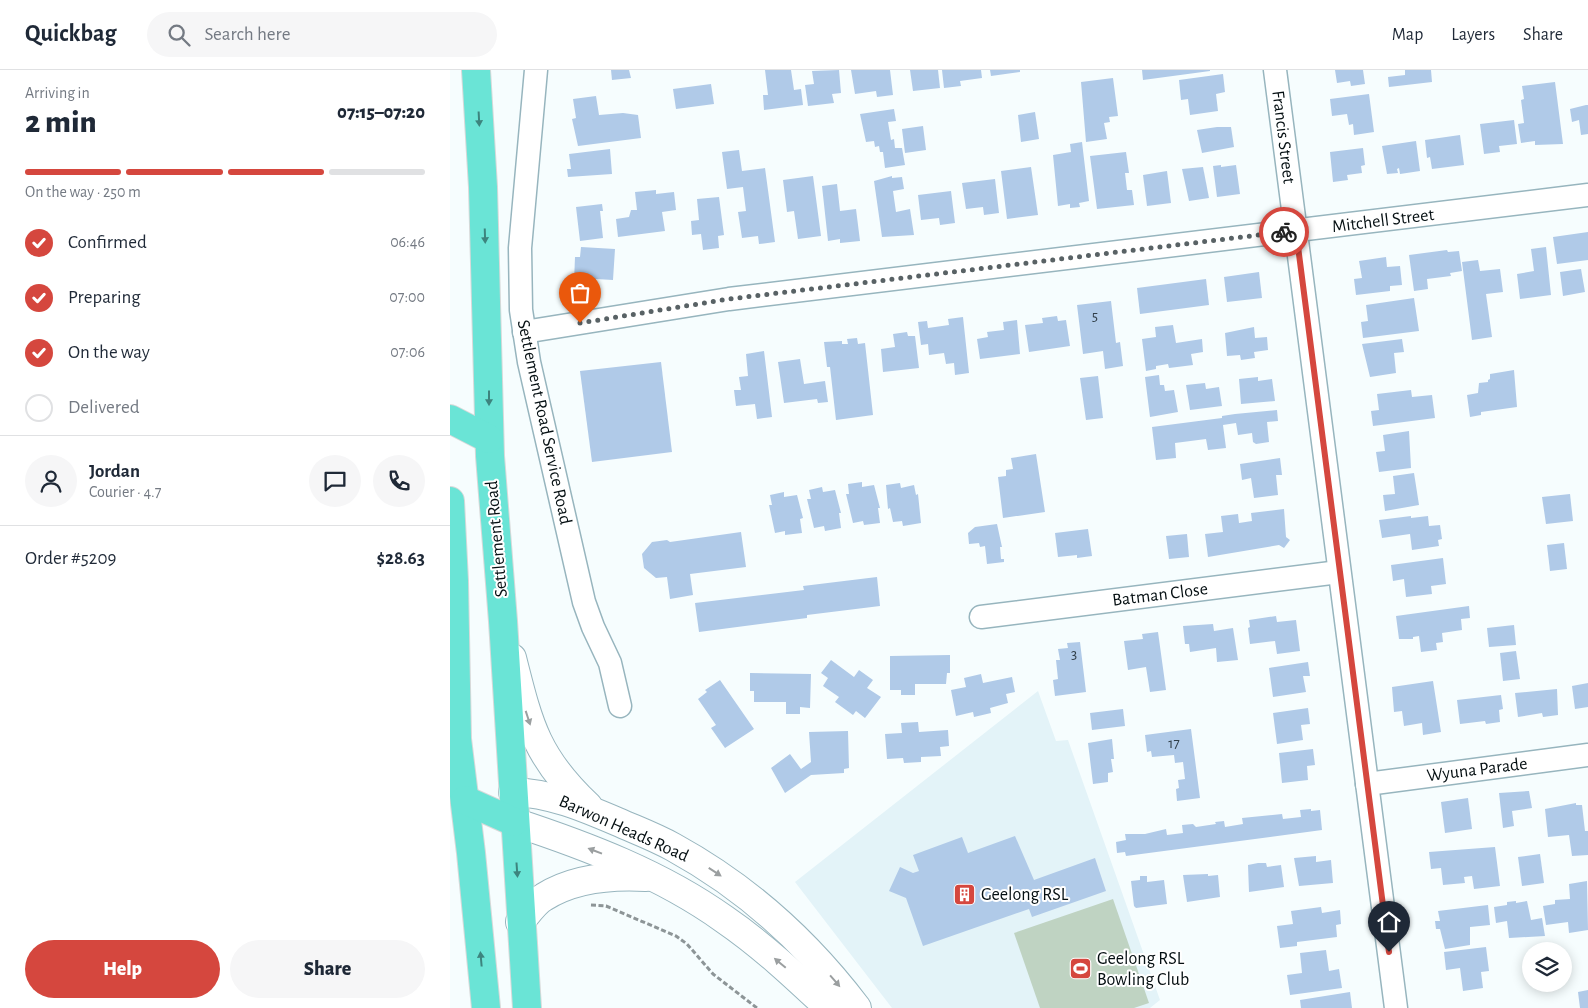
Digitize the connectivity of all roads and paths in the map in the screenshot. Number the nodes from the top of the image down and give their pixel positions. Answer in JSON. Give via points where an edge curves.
{"nodes":[{"id":1,"x":476,"y":70,"type":"edge"},
{"id":2,"x":536,"y":70,"type":"edge"},
{"id":3,"x":1275,"y":70,"type":"edge"},
{"id":4,"x":1588,"y":195,"type":"edge"},
{"id":5,"x":1296,"y":231,"type":"junction"},
{"id":6,"x":524,"y":332,"type":"junction"},
{"id":7,"x":450,"y":419,"type":"edge"},
{"id":8,"x":489,"y":438,"type":"junction"},
{"id":9,"x":450,"y":439,"type":"edge"},
{"id":10,"x":450,"y":501,"type":"edge"},
{"id":11,"x":1339,"y":572,"type":"junction"},
{"id":12,"x":981,"y":617,"type":"dead end"},
{"id":13,"x":503,"y":620,"type":"junction"},
{"id":14,"x":620,"y":706,"type":"dead end"},
{"id":15,"x":1588,"y":755,"type":"edge"},
{"id":16,"x":1367,"y":784,"type":"junction"},
{"id":17,"x":513,"y":792,"type":"junction"},
{"id":18,"x":465,"y":799,"type":"junction"},
{"id":19,"x":594,"y":812,"type":"junction"},
{"id":20,"x":514,"y":822,"type":"junction"},
{"id":21,"x":655,"y":878,"type":"junction"},
{"id":22,"x":589,"y":904,"type":"dead end"},
{"id":23,"x":776,"y":919,"type":"junction"},
{"id":24,"x":520,"y":922,"type":"junction"},
{"id":25,"x":753,"y":941,"type":"junction"},
{"id":26,"x":486,"y":1008,"type":"edge"},
{"id":27,"x":527,"y":1008,"type":"edge"},
{"id":28,"x":757,"y":1008,"type":"edge"},
{"id":29,"x":829,"y":1008,"type":"edge"},
{"id":30,"x":857,"y":1008,"type":"edge"},
{"id":31,"x":1396,"y":1008,"type":"edge"}],
"edges":[{"from":1,"to":8,"type":"highway","name":"Settlement Road","one_way":true,"via":[[483,187]]},
{"from":2,"to":6,"type":"street","name":"Settlement Road Service Road","via":[[519,271]]},
{"from":3,"to":5,"type":"street","name":"Francis Street"},
{"from":4,"to":5,"type":"street","name":"Mitchell Street"},
{"from":5,"to":6,"type":"street","name":"Mitchell Street","via":[[729,299]]},
{"from":5,"to":11,"type":"street","name":"Francis Street"},
{"from":6,"to":14,"type":"street","name":"Settlement Road Service Road","via":[[584,602],[610,663]]},
{"from":7,"to":8,"type":"highway"},
{"from":8,"to":9,"type":"highway"},
{"from":8,"to":13,"type":"highway","name":"Settlement Road"},
{"from":10,"to":18,"type":"highway","via":[[457,739]]},
{"from":11,"to":12,"type":"street","name":"Batman Close"},
{"from":11,"to":16,"type":"street","name":"Francis Street"},
{"from":13,"to":17,"type":"highway","name":"Settlement Road"},
{"from":13,"to":19,"type":"street","one_way":true,"via":[[534,735],[563,783]]},
{"from":15,"to":16,"type":"street","name":"Wyuna Parade"},
{"from":16,"to":31,"type":"street","name":"Francis Street"},
{"from":17,"to":18,"type":"highway"},
{"from":17,"to":19,"type":"street","name":"Barwon Heads Road","via":[[541,794]]},
{"from":17,"to":20,"type":"highway","name":"Settlement Road"},
{"from":18,"to":20,"type":"highway"},
{"from":26,"to":18,"type":"highway","one_way":true},
{"from":19,"to":23,"type":"street","name":"Barwon Heads Road","one_way":true,"via":[[687,855],[734,885]]},
{"from":21,"to":20,"type":"street","name":"Barwon Heads Road","one_way":true,"via":[[612,857]]},
{"from":20,"to":24,"type":"highway","name":"Settlement Road","one_way":true},
{"from":21,"to":24,"type":"street","via":[[597,878],[565,887],[542,898]]},
{"from":21,"to":25,"type":"street","name":"Barwon Heads Road","via":[[708,908]]},
{"from":22,"to":28,"type":"path","via":[[606,906],[676,936],[713,974]]},
{"from":23,"to":25,"type":"street"},
{"from":23,"to":30,"type":"street","name":"Barwon Heads Road","one_way":true,"via":[[837,982]]},
{"from":24,"to":27,"type":"highway","name":"Settlement Road"},
{"from":29,"to":25,"type":"street","name":"Barwon Heads Road","one_way":true}]}
